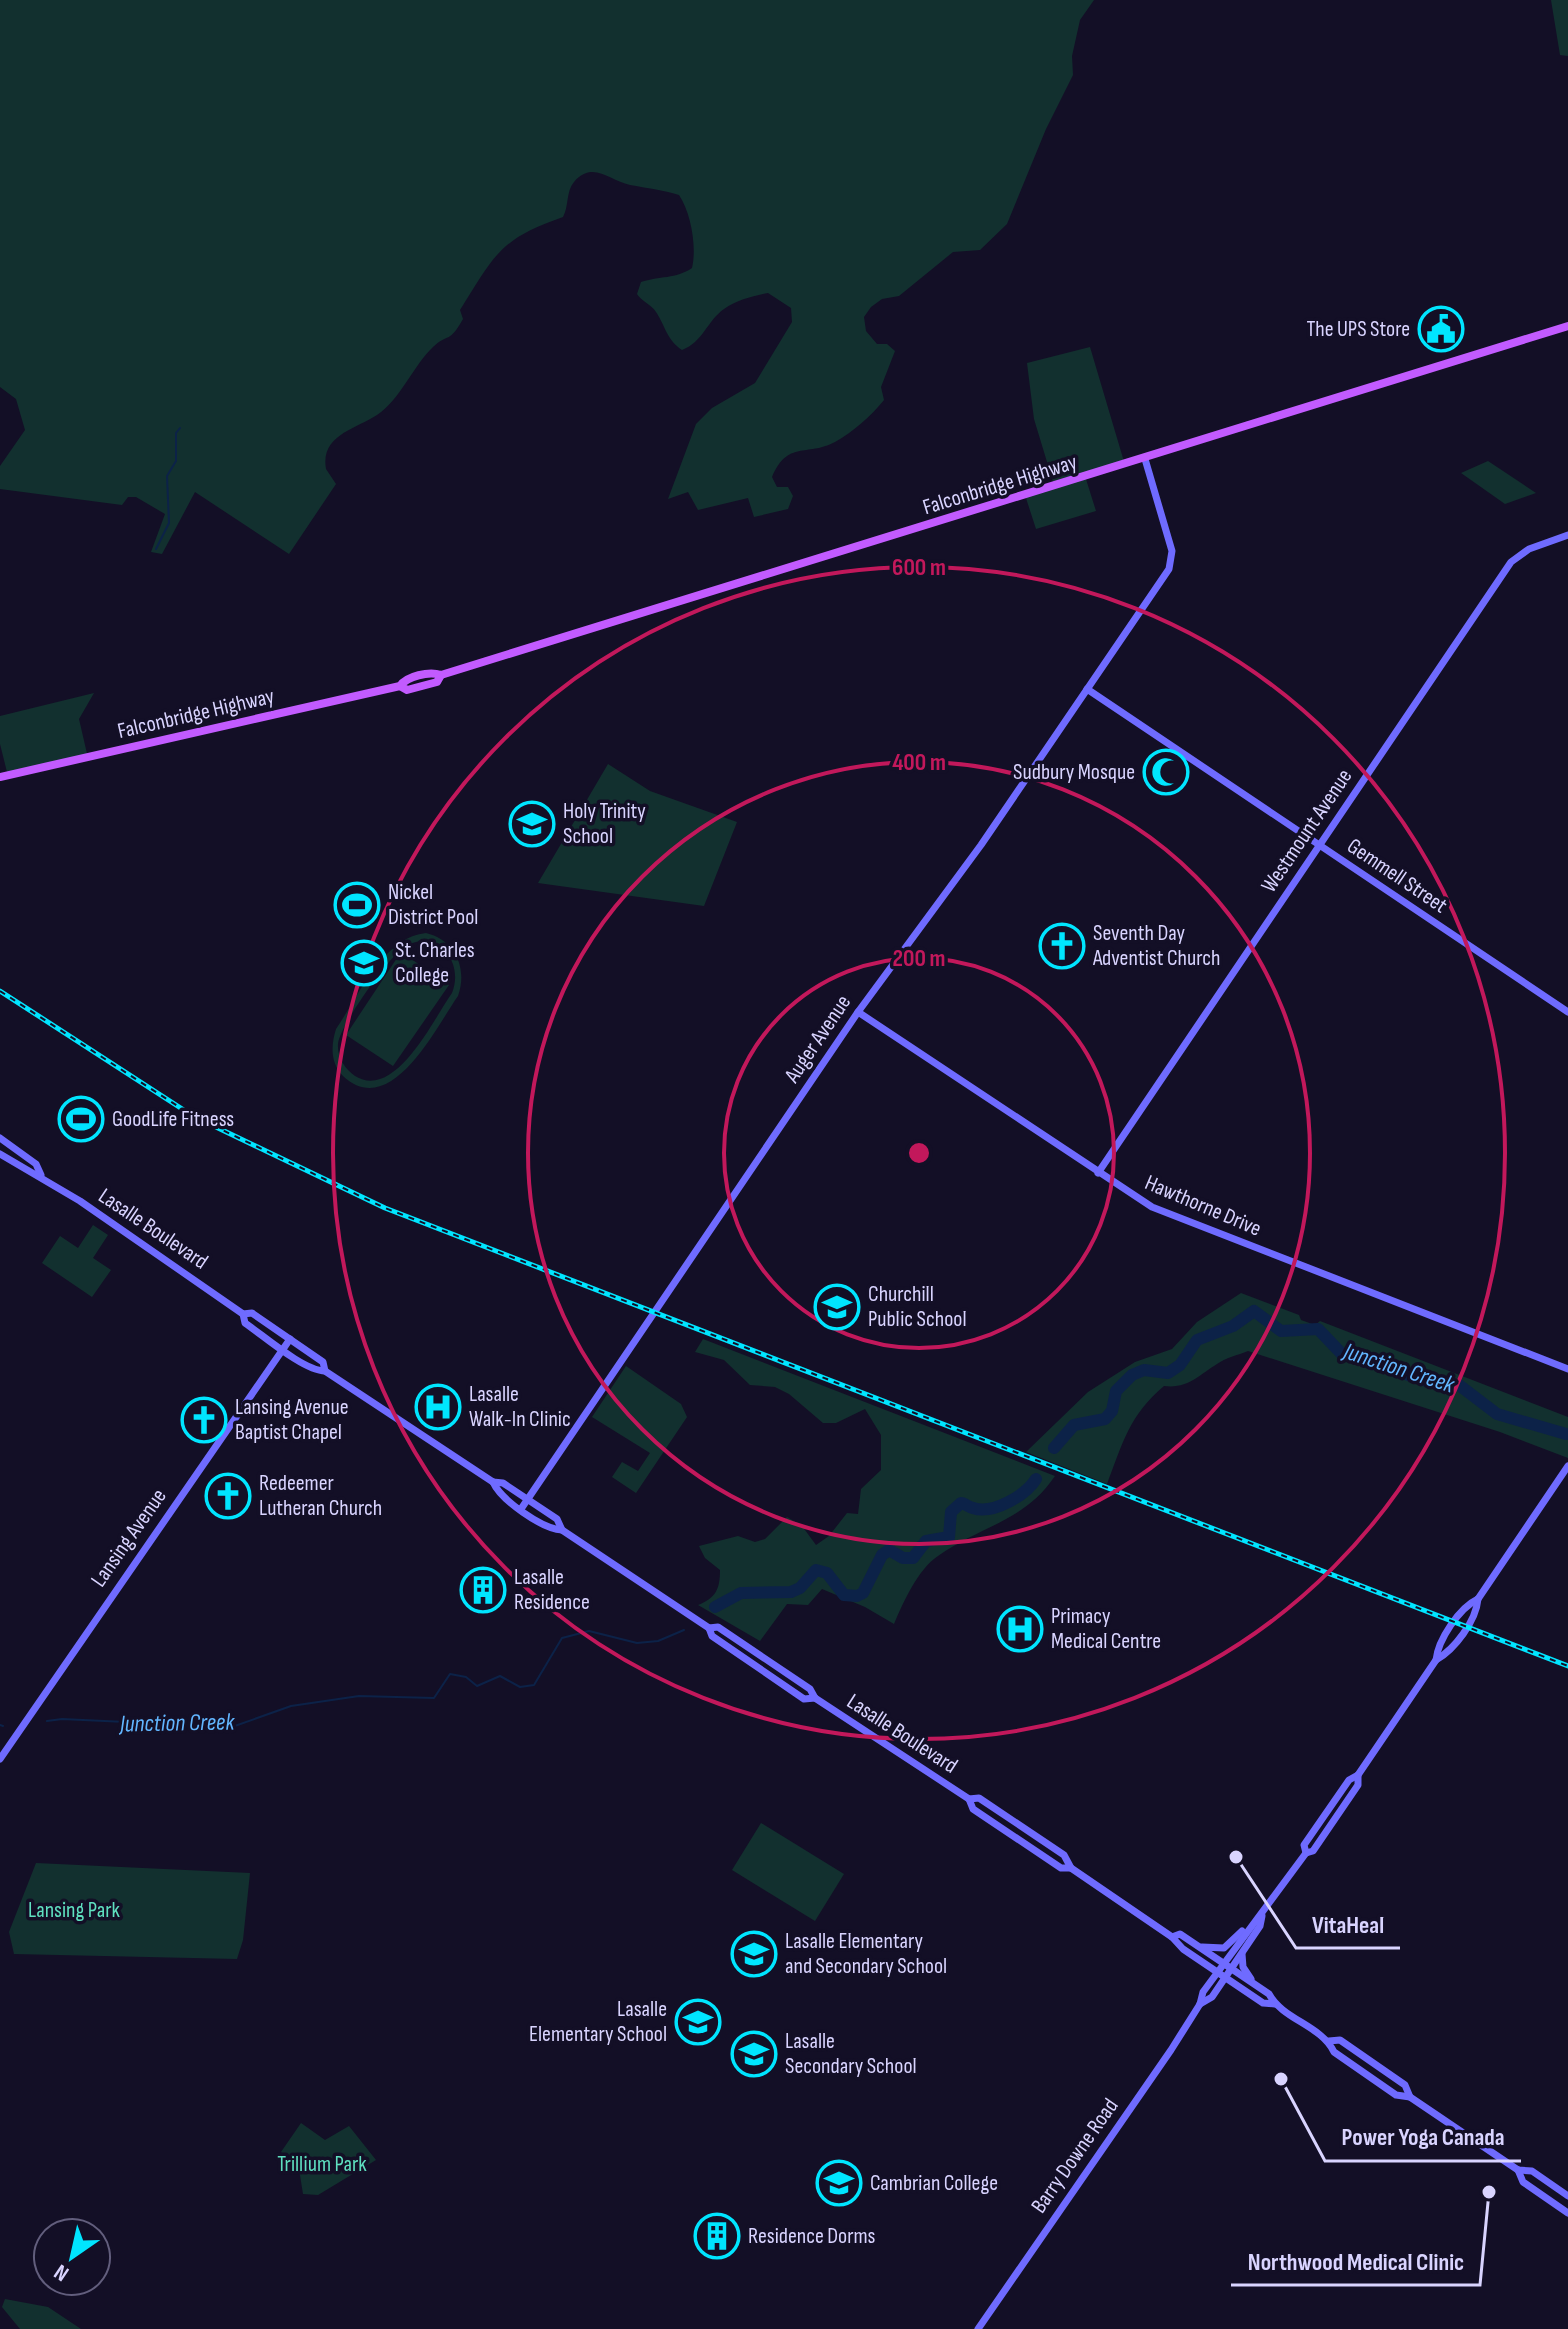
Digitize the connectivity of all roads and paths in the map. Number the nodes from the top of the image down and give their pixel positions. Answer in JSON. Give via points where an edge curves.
{"nodes":[{"id":1,"x":1568,"y":326,"type":"edge"},
{"id":2,"x":1145,"y":459,"type":"junction"},
{"id":3,"x":1568,"y":535,"type":"edge"},
{"id":4,"x":1087,"y":689,"type":"junction"},
{"id":5,"x":0,"y":777,"type":"edge"},
{"id":6,"x":1318,"y":845,"type":"junction"},
{"id":7,"x":858,"y":1012,"type":"junction"},
{"id":8,"x":1568,"y":1012,"type":"edge"},
{"id":9,"x":0,"y":1138,"type":"edge"},
{"id":10,"x":0,"y":1154,"type":"edge"},
{"id":11,"x":1098,"y":1173,"type":"junction"},
{"id":12,"x":41,"y":1175,"type":"junction"},
{"id":13,"x":243,"y":1314,"type":"junction"},
{"id":14,"x":290,"y":1339,"type":"junction"},
{"id":15,"x":283,"y":1350,"type":"junction"},
{"id":16,"x":1568,"y":1369,"type":"edge"},
{"id":17,"x":325,"y":1371,"type":"junction"},
{"id":18,"x":1568,"y":1466,"type":"edge"},
{"id":19,"x":493,"y":1482,"type":"junction"},
{"id":20,"x":528,"y":1499,"type":"junction"},
{"id":21,"x":521,"y":1509,"type":"junction"},
{"id":22,"x":562,"y":1530,"type":"junction"},
{"id":23,"x":709,"y":1628,"type":"junction"},
{"id":24,"x":815,"y":1698,"type":"junction"},
{"id":25,"x":0,"y":1759,"type":"edge"},
{"id":26,"x":969,"y":1799,"type":"junction"},
{"id":27,"x":1071,"y":1868,"type":"junction"},
{"id":28,"x":1262,"y":1915,"type":"junction"},
{"id":29,"x":1251,"y":1925,"type":"junction"},
{"id":30,"x":1172,"y":1937,"type":"junction"},
{"id":31,"x":1197,"y":1946,"type":"junction"},
{"id":32,"x":1242,"y":1953,"type":"junction"},
{"id":33,"x":1223,"y":1963,"type":"junction"},
{"id":34,"x":1232,"y":1969,"type":"junction"},
{"id":35,"x":1217,"y":1972,"type":"junction"},
{"id":36,"x":1225,"y":1978,"type":"junction"},
{"id":37,"x":1255,"y":1984,"type":"junction"},
{"id":38,"x":1200,"y":2004,"type":"junction"},
{"id":39,"x":1275,"y":2004,"type":"junction"},
{"id":40,"x":1329,"y":2041,"type":"junction"},
{"id":41,"x":1410,"y":2097,"type":"junction"},
{"id":42,"x":1518,"y":2170,"type":"junction"},
{"id":43,"x":1568,"y":2196,"type":"edge"},
{"id":44,"x":1568,"y":2213,"type":"edge"},
{"id":45,"x":978,"y":2329,"type":"edge"}],
"edges":[{"from":1,"to":2,"type":"main road","name":"Falconbridge Highway"},
{"from":2,"to":4,"type":"main road","name":"Auger Avenue","via":[[1172,551],[1171,564]]},
{"from":2,"to":5,"type":"main road","name":"Falconbridge Highway","via":[[441,675],[437,682]]},
{"from":3,"to":6,"type":"main road","name":"Westmount Avenue","via":[[1529,549],[1511,562]]},
{"from":4,"to":6,"type":"main road","name":"Gemmell Street"},
{"from":4,"to":7,"type":"main road","name":"Auger Avenue"},
{"from":6,"to":8,"type":"main road","name":"Gemmell Street"},
{"from":6,"to":11,"type":"main road","name":"Westmount Avenue"},
{"from":7,"to":11,"type":"main road","name":"Hawthorne Drive"},
{"from":7,"to":20,"type":"main road","name":"Auger Avenue"},
{"from":9,"to":12,"type":"main road","name":"Lasalle Boulevard","via":[[36,1164]]},
{"from":10,"to":12,"type":"main road","name":"Lasalle Boulevard","via":[[30,1174]]},
{"from":11,"to":16,"type":"main road","name":"Hawthorne Drive","via":[[1163,1212]]},
{"from":12,"to":13,"type":"main road","name":"Lasalle Boulevard"},
{"from":13,"to":14,"type":"main road","name":"Lasalle Boulevard","via":[[252,1313]]},
{"from":13,"to":15,"type":"main road","name":"Lasalle Boulevard","via":[[245,1323]]},
{"from":14,"to":15,"type":"main road","name":"Lansing Avenue"},
{"from":14,"to":17,"type":"main road","name":"Lasalle Boulevard","via":[[323,1362]]},
{"from":15,"to":17,"type":"main road","name":"Lasalle Boulevard","via":[[316,1371]]},
{"from":15,"to":25,"type":"main road","name":"Lansing Avenue"},
{"from":17,"to":19,"type":"main road","name":"Lasalle Boulevard"},
{"from":18,"to":28,"type":"main road","name":"Barry Downe Road","via":[[1478,1599],[1466,1627],[1436,1660],[1313,1851],[1306,1853]]},
{"from":19,"to":20,"type":"main road","name":"Lasalle Boulevard"},
{"from":19,"to":21,"type":"main road","name":"Lasalle Boulevard","via":[[498,1494]]},
{"from":20,"to":21,"type":"main road","name":"Auger Avenue"},
{"from":20,"to":22,"type":"main road","name":"Lasalle Boulevard","via":[[557,1519]]},
{"from":21,"to":22,"type":"main road","name":"Lasalle Boulevard","via":[[550,1529]]},
{"from":22,"to":23,"type":"main road","name":"Lasalle Boulevard"},
{"from":23,"to":24,"type":"main road","name":"Lasalle Boulevard","via":[[718,1627],[810,1689]]},
{"from":23,"to":24,"type":"main road","name":"Lasalle Boulevard","via":[[712,1636],[804,1699]]},
{"from":24,"to":26,"type":"main road","name":"Lasalle Boulevard"},
{"from":26,"to":27,"type":"main road","name":"Lasalle Boulevard","via":[[973,1809],[1051,1862]]},
{"from":26,"to":27,"type":"main road","name":"Lasalle Boulevard","via":[[979,1798],[1064,1855]]},
{"from":27,"to":30,"type":"main road","name":"Lasalle Boulevard"},
{"from":28,"to":29,"type":"main road","name":"Barry Downe Road"},
{"from":28,"to":32,"type":"main road","name":"Barry Downe Road"},
{"from":29,"to":31,"type":"main road","via":[[1224,1948]]},
{"from":29,"to":33,"type":"main road","name":"Barry Downe Road"},
{"from":30,"to":31,"type":"main road","name":"Lasalle Boulevard","via":[[1180,1934]]},
{"from":30,"to":35,"type":"main road","name":"Lasalle Boulevard"},
{"from":31,"to":33,"type":"main road","name":"Lasalle Boulevard"},
{"from":32,"to":34,"type":"main road","name":"Barry Downe Road"},
{"from":32,"to":37,"type":"main road","via":[[1245,1972]]},
{"from":33,"to":34,"type":"main road","name":"Lasalle Boulevard"},
{"from":33,"to":35,"type":"main road","name":"Barry Downe Road"},
{"from":34,"to":36,"type":"main road","name":"Barry Downe Road"},
{"from":34,"to":37,"type":"main road","name":"Lasalle Boulevard"},
{"from":35,"to":36,"type":"main road","name":"Lasalle Boulevard"},
{"from":35,"to":38,"type":"main road","name":"Barry Downe Road"},
{"from":36,"to":38,"type":"main road","name":"Barry Downe Road"},
{"from":36,"to":39,"type":"main road","name":"Lasalle Boulevard","via":[[1263,2003]]},
{"from":37,"to":39,"type":"main road","name":"Lasalle Boulevard"},
{"from":38,"to":45,"type":"main road","name":"Barry Downe Road"},
{"from":39,"to":40,"type":"main road","name":"Lasalle Boulevard"},
{"from":40,"to":41,"type":"main road","name":"Lasalle Boulevard","via":[[1334,2052],[1396,2095]]},
{"from":40,"to":41,"type":"main road","name":"Lasalle Boulevard","via":[[1340,2040],[1405,2085]]},
{"from":41,"to":42,"type":"main road","name":"Lasalle Boulevard"},
{"from":42,"to":43,"type":"main road","name":"Lasalle Boulevard","via":[[1532,2171]]},
{"from":42,"to":44,"type":"main road","name":"Lasalle Boulevard","via":[[1523,2182]]}]}
